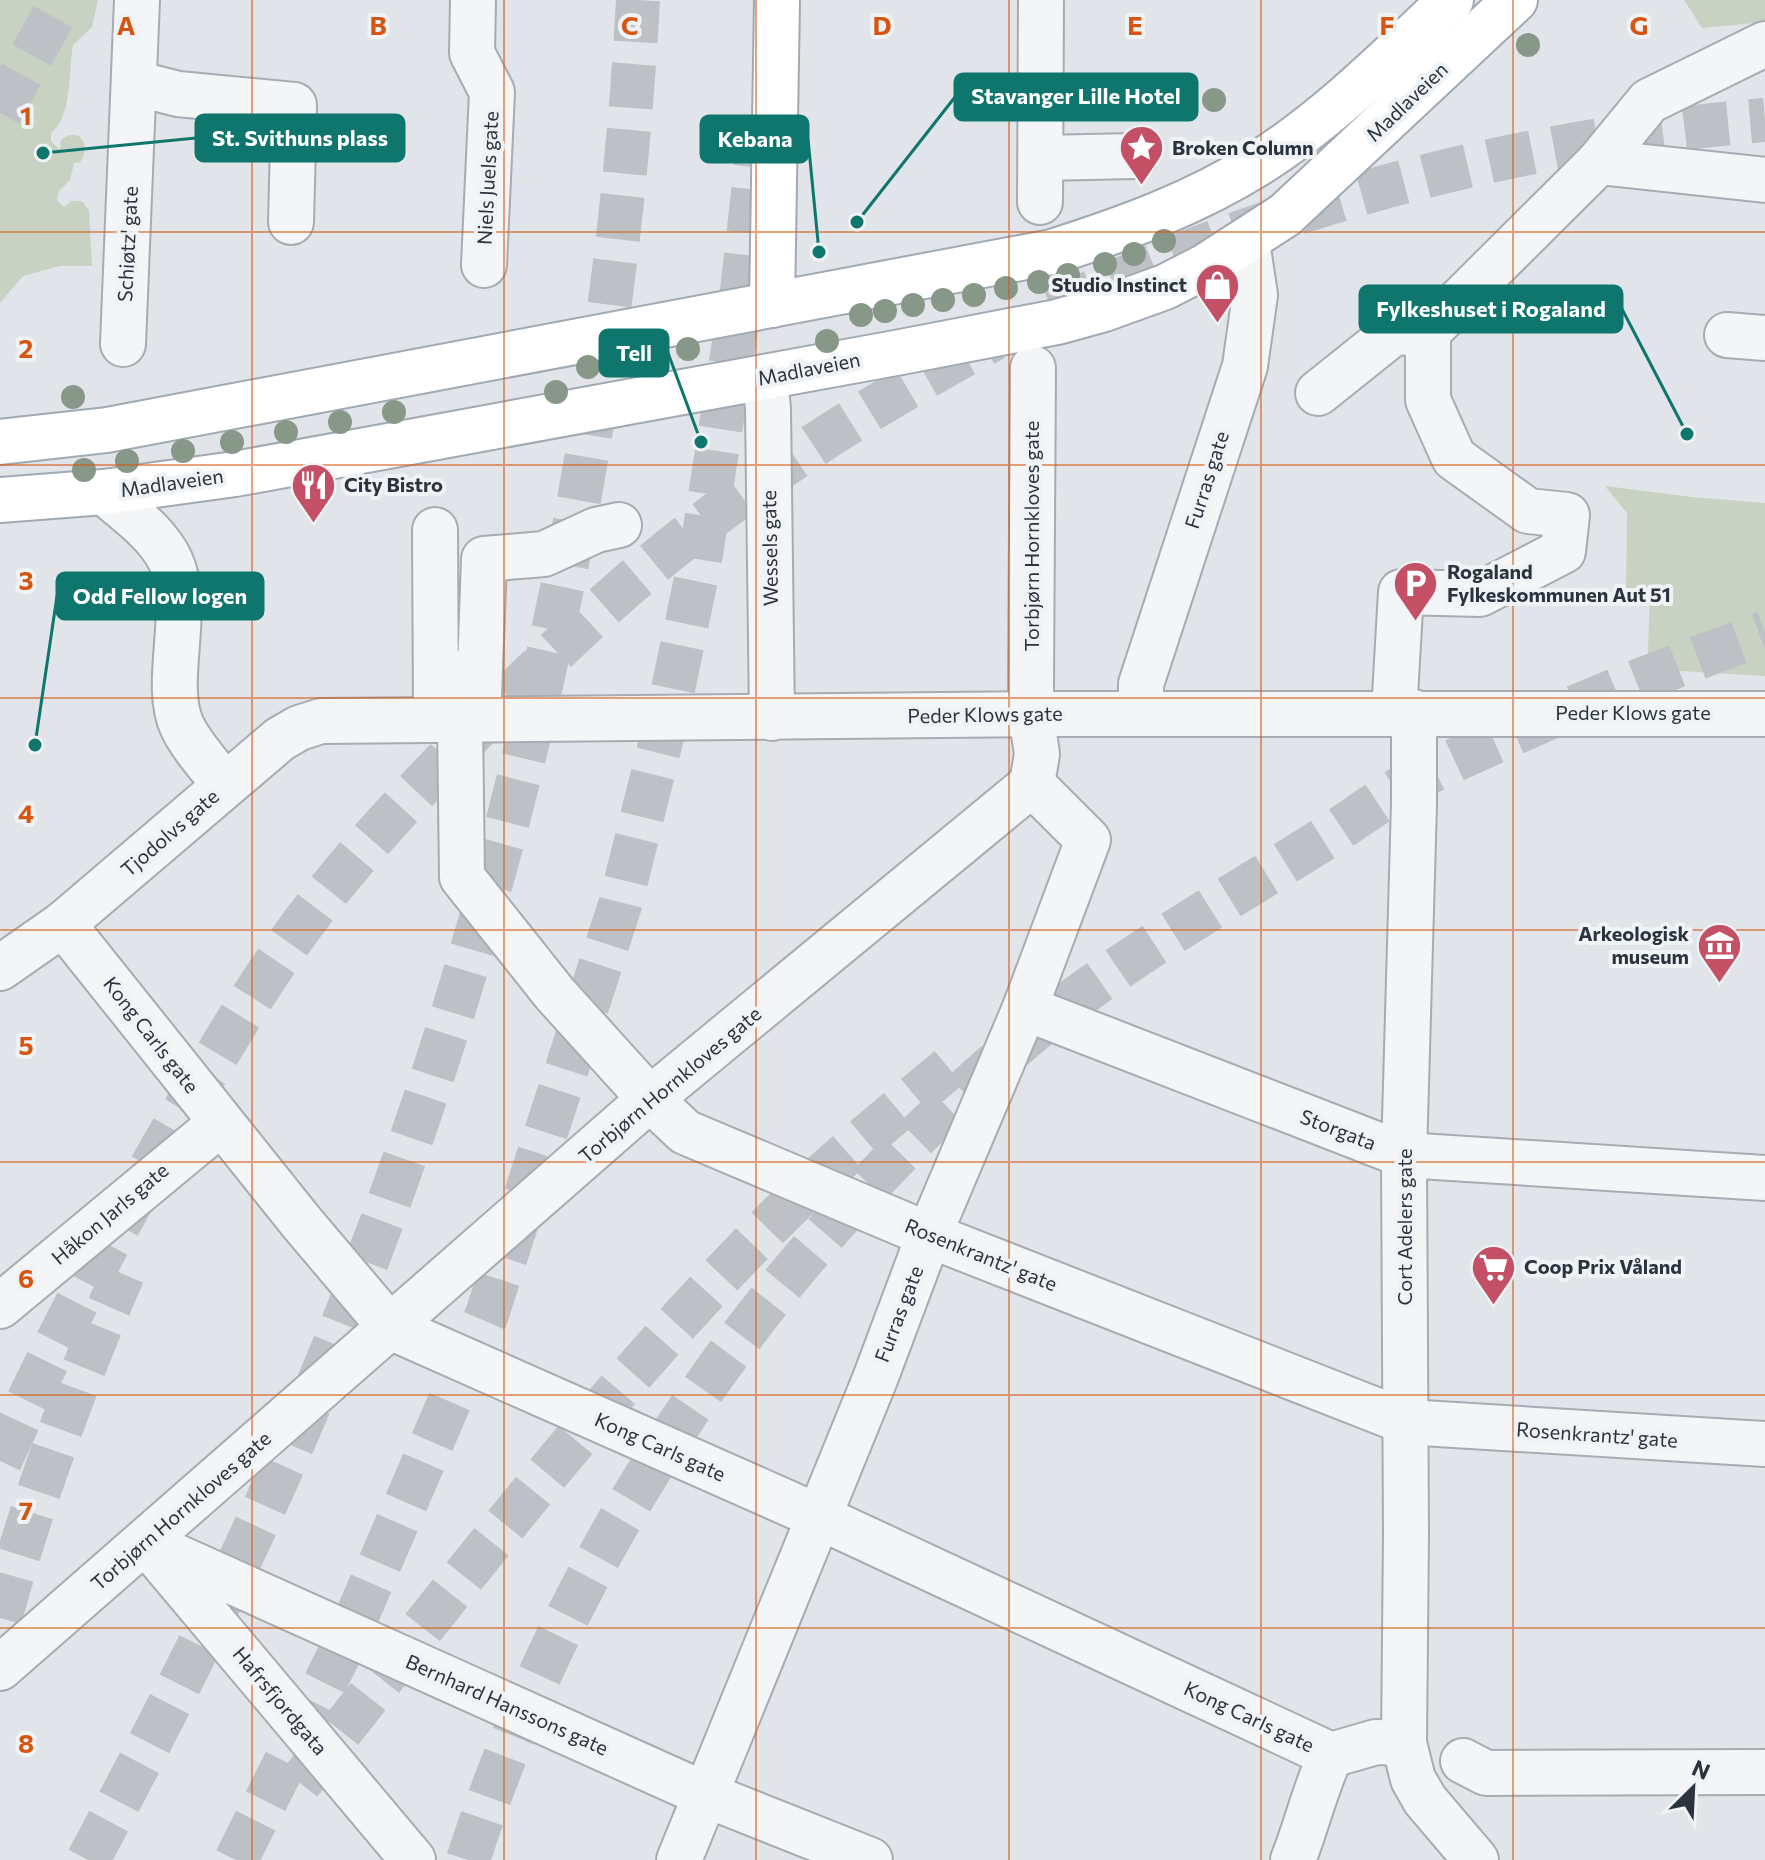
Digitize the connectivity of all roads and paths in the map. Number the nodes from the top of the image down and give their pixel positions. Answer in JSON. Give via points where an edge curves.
{"nodes":[{"id":1,"x":137,"y":0,"type":"edge"},
{"id":2,"x":473,"y":0,"type":"edge"},
{"id":3,"x":777,"y":0,"type":"edge"},
{"id":4,"x":1041,"y":0,"type":"edge"},
{"id":5,"x":1451,"y":0,"type":"edge"},
{"id":6,"x":1515,"y":0,"type":"edge"},
{"id":7,"x":1765,"y":44,"type":"edge"},
{"id":8,"x":135,"y":83,"type":"junction"},
{"id":9,"x":1135,"y":156,"type":"dead end"},
{"id":10,"x":1041,"y":158,"type":"junction"},
{"id":11,"x":1599,"y":162,"type":"junction"},
{"id":12,"x":1765,"y":180,"type":"edge"},
{"id":13,"x":1040,"y":202,"type":"dead end"},
{"id":14,"x":291,"y":222,"type":"dead end"},
{"id":15,"x":1247,"y":242,"type":"junction"},
{"id":16,"x":484,"y":265,"type":"dead end"},
{"id":17,"x":772,"y":305,"type":"junction"},
{"id":18,"x":1428,"y":332,"type":"junction"},
{"id":19,"x":123,"y":344,"type":"dead end"},
{"id":20,"x":1033,"y":368,"type":"dead end"},
{"id":21,"x":765,"y":377,"type":"junction"},
{"id":22,"x":1318,"y":393,"type":"dead end"},
{"id":23,"x":0,"y":442,"type":"edge"},
{"id":24,"x":104,"y":492,"type":"junction"},
{"id":25,"x":0,"y":500,"type":"edge"},
{"id":26,"x":619,"y":525,"type":"dead end"},
{"id":27,"x":435,"y":530,"type":"dead end"},
{"id":28,"x":458,"y":702,"type":"junction"},
{"id":29,"x":1404,"y":712,"type":"junction"},
{"id":30,"x":1031,"y":714,"type":"junction"},
{"id":31,"x":1141,"y":714,"type":"junction"},
{"id":32,"x":1765,"y":714,"type":"edge"},
{"id":33,"x":772,"y":718,"type":"junction"},
{"id":34,"x":1032,"y":784,"type":"junction"},
{"id":35,"x":225,"y":785,"type":"junction"},
{"id":36,"x":63,"y":924,"type":"junction"},
{"id":37,"x":0,"y":968,"type":"edge"},
{"id":38,"x":1025,"y":1008,"type":"junction"},
{"id":39,"x":650,"y":1099,"type":"junction"},
{"id":40,"x":221,"y":1123,"type":"junction"},
{"id":41,"x":1404,"y":1155,"type":"junction"},
{"id":42,"x":1765,"y":1178,"type":"edge"},
{"id":43,"x":929,"y":1235,"type":"junction"},
{"id":44,"x":0,"y":1306,"type":"edge"},
{"id":45,"x":390,"y":1327,"type":"junction"},
{"id":46,"x":1406,"y":1422,"type":"junction"},
{"id":47,"x":1765,"y":1444,"type":"edge"},
{"id":48,"x":817,"y":1516,"type":"junction"},
{"id":49,"x":146,"y":1543,"type":"junction"},
{"id":50,"x":0,"y":1668,"type":"edge"},
{"id":51,"x":1404,"y":1743,"type":"junction"},
{"id":52,"x":1331,"y":1755,"type":"junction"},
{"id":53,"x":1463,"y":1761,"type":"dead end"},
{"id":54,"x":1765,"y":1772,"type":"edge"},
{"id":55,"x":704,"y":1794,"type":"junction"},
{"id":56,"x":413,"y":1860,"type":"edge"},
{"id":57,"x":679,"y":1860,"type":"edge"},
{"id":58,"x":870,"y":1860,"type":"edge"},
{"id":59,"x":1293,"y":1860,"type":"edge"},
{"id":60,"x":1476,"y":1860,"type":"edge"}],
"edges":[{"from":1,"to":8,"type":"street","name":"Schiøtz' gate"},
{"from":2,"to":16,"type":"street","name":"Niels Juels gate","via":[[472,53],[492,92]]},
{"from":3,"to":17,"type":"main road"},
{"from":4,"to":10,"type":"street"},
{"from":5,"to":17,"type":"main road","via":[[1305,131],[1222,185],[1168,211],[1052,252]]},
{"from":6,"to":15,"type":"main road","name":"Madlaveien","via":[[1341,166]]},
{"from":7,"to":11,"type":"street","via":[[1649,101]]},
{"from":8,"to":14,"type":"street","via":[[178,94],[294,105]]},
{"from":8,"to":19,"type":"street","name":"Schiøtz' gate"},
{"from":9,"to":10,"type":"street"},
{"from":10,"to":13,"type":"street"},
{"from":11,"to":12,"type":"street"},
{"from":11,"to":18,"type":"street"},
{"from":15,"to":21,"type":"main road","name":"Madlaveien","via":[[1165,287],[1104,309]]},
{"from":15,"to":31,"type":"street","name":"Furras gate","via":[[1255,295],[1245,366],[1141,684]]},
{"from":17,"to":23,"type":"main road","via":[[107,430]]},
{"from":18,"to":22,"type":"street","via":[[1393,333]]},
{"from":18,"to":29,"type":"street","name":"Cort Adelers gate","via":[[1428,400],[1454,458],[1528,511],[1567,515],[1563,551],[1480,594],[1401,592]]},
{"from":20,"to":30,"type":"street","name":"Torbjørn Hornkloves gate"},
{"from":21,"to":24,"type":"main road","name":"Madlaveien","via":[[251,472]]},
{"from":21,"to":33,"type":"street","name":"Wessels gate"},
{"from":24,"to":25,"type":"main road","name":"Madlaveien"},
{"from":24,"to":35,"type":"street","name":"Tjodolvs gate","via":[[144,526],[171,561],[179,602],[176,702],[181,724]]},
{"from":26,"to":28,"type":"street","via":[[544,554],[484,559]]},
{"from":27,"to":28,"type":"street"},
{"from":28,"to":33,"type":"street","name":"Peder Klows gate"},
{"from":28,"to":35,"type":"street","name":"Peder Klows gate","via":[[299,728]]},
{"from":28,"to":39,"type":"street","name":"Rosenkrantz' gate","via":[[462,877],[555,994]]},
{"from":29,"to":31,"type":"street","name":"Peder Klows gate"},
{"from":29,"to":32,"type":"street","name":"Peder Klows gate"},
{"from":29,"to":41,"type":"street","name":"Cort Adelers gate"},
{"from":30,"to":31,"type":"street","name":"Peder Klows gate"},
{"from":30,"to":33,"type":"street","name":"Peder Klows gate"},
{"from":30,"to":34,"type":"street","name":"Torbjørn Hornkloves gate","via":[[1037,754]]},
{"from":34,"to":38,"type":"street","name":"Furras gate","via":[[1088,840]]},
{"from":34,"to":39,"type":"street","name":"Torbjørn Hornkloves gate"},
{"from":35,"to":36,"type":"street","name":"Tjodolvs gate"},
{"from":36,"to":37,"type":"street","name":"Tjodolvs gate"},
{"from":36,"to":40,"type":"street","name":"Kong Carls gate"},
{"from":38,"to":41,"type":"street","name":"Storgata"},
{"from":38,"to":43,"type":"street","name":"Furras gate"},
{"from":39,"to":43,"type":"street","name":"Rosenkrantz' gate","via":[[685,1132]]},
{"from":39,"to":45,"type":"street","name":"Torbjørn Hornkloves gate"},
{"from":40,"to":44,"type":"street","name":"Håkon Jarls gate"},
{"from":40,"to":45,"type":"street","name":"Kong Carls gate"},
{"from":41,"to":42,"type":"street","name":"Storgata"},
{"from":41,"to":46,"type":"street","name":"Cort Adelers gate"},
{"from":43,"to":46,"type":"street","name":"Rosenkrantz' gate"},
{"from":43,"to":48,"type":"street","name":"Furras gate"},
{"from":45,"to":48,"type":"street","name":"Kong Carls gate"},
{"from":45,"to":49,"type":"street","name":"Torbjørn Hornkloves gate"},
{"from":46,"to":47,"type":"street","name":"Rosenkrantz' gate"},
{"from":46,"to":51,"type":"street","name":"Cort Adelers gate"},
{"from":48,"to":52,"type":"street","name":"Kong Carls gate"},
{"from":48,"to":55,"type":"street","name":"Furras gate"},
{"from":49,"to":50,"type":"street","name":"Torbjørn Hornkloves gate"},
{"from":49,"to":55,"type":"street","name":"Bernhard Hanssons gate"},
{"from":49,"to":56,"type":"street","name":"Hafrsfjordgata"},
{"from":51,"to":52,"type":"street","name":"Kong Carls gate","via":[[1376,1742]]},
{"from":51,"to":60,"type":"street","name":"Cort Adelers gate","via":[[1413,1779],[1425,1800]]},
{"from":52,"to":59,"type":"street"},
{"from":53,"to":54,"type":"street","via":[[1486,1773]]},
{"from":55,"to":57,"type":"street","name":"Furras gate"},
{"from":55,"to":58,"type":"street","name":"Bernhard Hanssons gate"}]}
